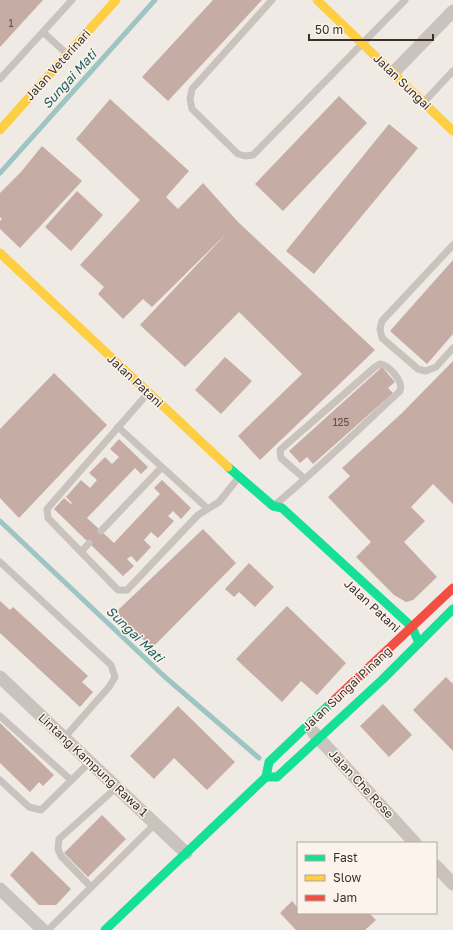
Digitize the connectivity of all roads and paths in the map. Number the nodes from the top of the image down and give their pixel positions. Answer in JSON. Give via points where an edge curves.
{"nodes":[{"id":1,"x":72,"y":0,"type":"edge"},
{"id":2,"x":116,"y":0,"type":"edge"},
{"id":3,"x":272,"y":0,"type":"edge"},
{"id":4,"x":404,"y":0,"type":"edge"},
{"id":5,"x":319,"y":1,"type":"edge"},
{"id":6,"x":453,"y":11,"type":"edge"},
{"id":7,"x":44,"y":33,"type":"junction"},
{"id":8,"x":362,"y":43,"type":"junction"},
{"id":9,"x":68,"y":54,"type":"junction"},
{"id":10,"x":453,"y":71,"type":"edge"},
{"id":11,"x":393,"y":73,"type":"junction"},
{"id":12,"x":0,"y":79,"type":"edge"},
{"id":13,"x":424,"y":102,"type":"junction"},
{"id":14,"x":0,"y":130,"type":"edge"},
{"id":15,"x":453,"y":130,"type":"edge"},
{"id":16,"x":453,"y":245,"type":"edge"},
{"id":17,"x":0,"y":253,"type":"edge"},
{"id":18,"x":453,"y":348,"type":"edge"},
{"id":19,"x":148,"y":393,"type":"junction"},
{"id":20,"x":118,"y":427,"type":"junction"},
{"id":21,"x":161,"y":468,"type":"junction"},
{"id":22,"x":240,"y":477,"type":"junction"},
{"id":23,"x":305,"y":479,"type":"junction"},
{"id":24,"x":207,"y":508,"type":"junction"},
{"id":25,"x":273,"y":511,"type":"junction"},
{"id":26,"x":101,"y":531,"type":"dead end"},
{"id":27,"x":89,"y":543,"type":"dead end"},
{"id":28,"x":81,"y":552,"type":"junction"},
{"id":29,"x":0,"y":562,"type":"edge"},
{"id":30,"x":453,"y":588,"type":"edge"},
{"id":31,"x":453,"y":609,"type":"edge"},
{"id":32,"x":412,"y":627,"type":"junction"},
{"id":33,"x":401,"y":633,"type":"junction"},
{"id":34,"x":420,"y":643,"type":"junction"},
{"id":35,"x":0,"y":677,"type":"edge"},
{"id":36,"x":0,"y":716,"type":"edge"},
{"id":37,"x":307,"y":725,"type":"junction"},
{"id":38,"x":64,"y":738,"type":"junction"},
{"id":39,"x":318,"y":738,"type":"junction"},
{"id":40,"x":90,"y":762,"type":"junction"},
{"id":41,"x":266,"y":778,"type":"junction"},
{"id":42,"x":0,"y":780,"type":"edge"},
{"id":43,"x":71,"y":780,"type":"junction"},
{"id":44,"x":116,"y":787,"type":"junction"},
{"id":45,"x":156,"y":823,"type":"junction"},
{"id":46,"x":414,"y":842,"type":"edge"},
{"id":47,"x":186,"y":853,"type":"junction"},
{"id":48,"x":437,"y":867,"type":"edge"},
{"id":49,"x":453,"y":884,"type":"edge"},
{"id":50,"x":0,"y":888,"type":"edge"},
{"id":51,"x":91,"y":888,"type":"junction"},
{"id":52,"x":43,"y":930,"type":"edge"},
{"id":53,"x":48,"y":930,"type":"edge"},
{"id":54,"x":105,"y":930,"type":"edge"}],
"edges":[{"from":1,"to":7,"type":"lane"},
{"from":2,"to":9,"type":"main road","name":"Jalan Veterinari"},
{"from":3,"to":8,"type":"lane","via":[[192,89],[192,109],[238,154],[253,155]]},
{"from":4,"to":8,"type":"lane"},
{"from":5,"to":8,"type":"main road","name":"Jalan Sungai"},
{"from":6,"to":11,"type":"street"},
{"from":7,"to":9,"type":"lane"},
{"from":7,"to":12,"type":"lane"},
{"from":8,"to":11,"type":"main road","name":"Jalan Sungai"},
{"from":9,"to":14,"type":"main road","name":"Jalan Veterinari"},
{"from":10,"to":13,"type":"lane"},
{"from":11,"to":13,"type":"main road","name":"Jalan Sungai"},
{"from":13,"to":15,"type":"main road","name":"Jalan Sungai"},
{"from":16,"to":18,"type":"lane","via":[[382,321],[380,329],[382,338],[418,369],[426,371],[436,367]]},
{"from":17,"to":19,"type":"main road","name":"Jalan Patani"},
{"from":19,"to":20,"type":"lane"},
{"from":19,"to":22,"type":"main road","name":"Jalan Patani"},
{"from":20,"to":21,"type":"lane"},
{"from":20,"to":28,"type":"lane","via":[[47,509],[48,518]]},
{"from":21,"to":24,"type":"lane"},
{"from":21,"to":26,"type":"lane"},
{"from":22,"to":24,"type":"lane","via":[[219,502]]},
{"from":22,"to":25,"type":"main road","name":"Jalan Patani"},
{"from":23,"to":23,"type":"lane","via":[[281,458],[280,450],[375,367],[385,364],[401,383],[400,391]]},
{"from":23,"to":25,"type":"lane"},
{"from":24,"to":28,"type":"lane","via":[[128,590],[118,590]]},
{"from":25,"to":32,"type":"main road","name":"Jalan Patani","via":[[282,508]]},
{"from":27,"to":28,"type":"lane"},
{"from":29,"to":38,"type":"lane","via":[[111,665],[115,677],[109,687]]},
{"from":30,"to":32,"type":"main road","name":"Jalan Sungai Pinang"},
{"from":31,"to":34,"type":"main road","name":"Jalan Sungai Pinang"},
{"from":32,"to":33,"type":"main road","name":"Jalan Sungai Pinang"},
{"from":32,"to":34,"type":"main road","name":"Jalan Patani"},
{"from":33,"to":34,"type":"main road","name":"Jalan Patani"},
{"from":33,"to":37,"type":"main road","name":"Jalan Sungai Pinang"},
{"from":34,"to":39,"type":"main road","name":"Jalan Sungai Pinang"},
{"from":35,"to":38,"type":"street","name":"Lintang Kampung Rawa 1"},
{"from":36,"to":43,"type":"lane"},
{"from":37,"to":39,"type":"street","name":"Jalan Che Rose"},
{"from":37,"to":41,"type":"main road","name":"Jalan Sungai Pinang","via":[[269,762]]},
{"from":38,"to":40,"type":"street","name":"Lintang Kampung Rawa 1"},
{"from":39,"to":41,"type":"main road","name":"Jalan Sungai Pinang","via":[[277,777]]},
{"from":39,"to":46,"type":"street","name":"Jalan Che Rose"},
{"from":40,"to":43,"type":"lane"},
{"from":40,"to":44,"type":"street","name":"Lintang Kampung Rawa 1"},
{"from":41,"to":47,"type":"main road","name":"Jalan Sungai Pinang"},
{"from":42,"to":43,"type":"lane","via":[[29,807],[41,810]]},
{"from":44,"to":45,"type":"street","name":"Lintang Kampung Rawa 1"},
{"from":44,"to":51,"type":"lane","via":[[59,839],[60,856]]},
{"from":45,"to":47,"type":"street","name":"Lintang Kampung Rawa 1"},
{"from":45,"to":51,"type":"lane"},
{"from":47,"to":54,"type":"main road","name":"Jalan Sungai Pinang","via":[[117,923]]},
{"from":48,"to":49,"type":"street"},
{"from":50,"to":52,"type":"street"},
{"from":51,"to":53,"type":"lane"}]}
